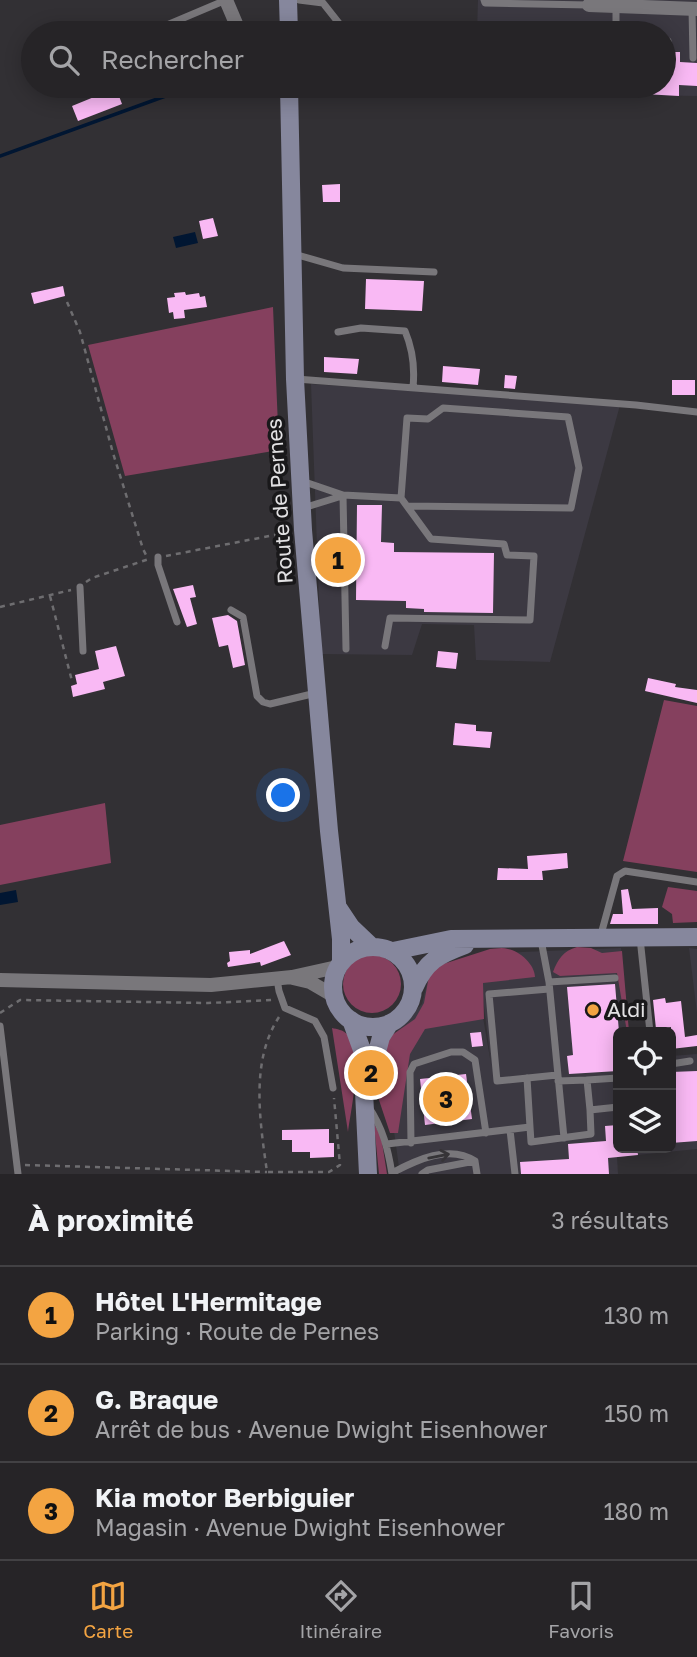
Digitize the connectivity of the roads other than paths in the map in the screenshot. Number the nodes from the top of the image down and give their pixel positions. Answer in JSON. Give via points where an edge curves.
{"nodes":[{"id":1,"x":226,"y":0,"type":"edge"},
{"id":2,"x":288,"y":0,"type":"edge"},
{"id":3,"x":299,"y":0,"type":"edge"},
{"id":4,"x":485,"y":0,"type":"edge"},
{"id":5,"x":558,"y":2,"type":"edge"},
{"id":6,"x":596,"y":4,"type":"edge"},
{"id":7,"x":616,"y":7,"type":"junction"},
{"id":8,"x":694,"y":9,"type":"edge"},
{"id":9,"x":176,"y":21,"type":"edge"},
{"id":10,"x":235,"y":21,"type":"edge"},
{"id":11,"x":289,"y":21,"type":"edge"},
{"id":12,"x":335,"y":21,"type":"edge"},
{"id":13,"x":616,"y":21,"type":"edge"},
{"id":14,"x":693,"y":58,"type":"dead end"},
{"id":15,"x":289,"y":98,"type":"edge"},
{"id":16,"x":293,"y":254,"type":"junction"},
{"id":17,"x":434,"y":272,"type":"dead end"},
{"id":18,"x":338,"y":332,"type":"dead end"},
{"id":19,"x":295,"y":379,"type":"junction"},
{"id":20,"x":413,"y":387,"type":"junction"},
{"id":21,"x":697,"y":412,"type":"edge"},
{"id":22,"x":302,"y":481,"type":"junction"},
{"id":23,"x":343,"y":495,"type":"junction"},
{"id":24,"x":401,"y":498,"type":"junction"},
{"id":25,"x":407,"y":506,"type":"junction"},
{"id":26,"x":302,"y":508,"type":"junction"},
{"id":27,"x":158,"y":557,"type":"dead end"},
{"id":28,"x":80,"y":587,"type":"dead end"},
{"id":29,"x":231,"y":610,"type":"dead end"},
{"id":30,"x":177,"y":622,"type":"dead end"},
{"id":31,"x":385,"y":646,"type":"dead end"},
{"id":32,"x":346,"y":649,"type":"dead end"},
{"id":33,"x":83,"y":651,"type":"dead end"},
{"id":34,"x":317,"y":693,"type":"junction"},
{"id":35,"x":697,"y":883,"type":"edge"},
{"id":36,"x":338,"y":908,"type":"junction"},
{"id":37,"x":640,"y":937,"type":"junction"},
{"id":38,"x":697,"y":937,"type":"edge"},
{"id":39,"x":600,"y":938,"type":"junction"},
{"id":40,"x":541,"y":939,"type":"junction"},
{"id":41,"x":479,"y":940,"type":"junction"},
{"id":42,"x":371,"y":946,"type":"junction"},
{"id":43,"x":393,"y":951,"type":"junction"},
{"id":44,"x":339,"y":964,"type":"junction"},
{"id":45,"x":285,"y":978,"type":"junction"},
{"id":46,"x":615,"y":978,"type":"dead end"},
{"id":47,"x":0,"y":981,"type":"edge"},
{"id":48,"x":549,"y":986,"type":"junction"},
{"id":49,"x":414,"y":988,"type":"junction"},
{"id":50,"x":334,"y":996,"type":"junction"},
{"id":51,"x":351,"y":1020,"type":"junction"},
{"id":52,"x":390,"y":1023,"type":"junction"},
{"id":53,"x":0,"y":1026,"type":"edge"},
{"id":54,"x":649,"y":1027,"type":"edge"},
{"id":55,"x":690,"y":1061,"type":"dead end"},
{"id":56,"x":676,"y":1063,"type":"edge"},
{"id":57,"x":527,"y":1078,"type":"junction"},
{"id":58,"x":558,"y":1078,"type":"junction"},
{"id":59,"x":613,"y":1078,"type":"edge"},
{"id":60,"x":587,"y":1080,"type":"junction"},
{"id":61,"x":333,"y":1088,"type":"road end"},
{"id":62,"x":365,"y":1102,"type":"junction"},
{"id":63,"x":613,"y":1108,"type":"edge"},
{"id":64,"x":590,"y":1110,"type":"junction"},
{"id":65,"x":530,"y":1127,"type":"junction"},
{"id":66,"x":510,"y":1130,"type":"junction"},
{"id":67,"x":486,"y":1133,"type":"junction"},
{"id":68,"x":564,"y":1138,"type":"junction"},
{"id":69,"x":411,"y":1143,"type":"junction"},
{"id":70,"x":387,"y":1144,"type":"junction"},
{"id":71,"x":475,"y":1161,"type":"junction"},
{"id":72,"x":18,"y":1174,"type":"edge"},
{"id":73,"x":368,"y":1174,"type":"edge"},
{"id":74,"x":392,"y":1174,"type":"edge"},
{"id":75,"x":422,"y":1174,"type":"edge"},
{"id":76,"x":477,"y":1174,"type":"edge"},
{"id":77,"x":515,"y":1174,"type":"edge"}],
"edges":[{"from":1,"to":9,"type":"lane"},
{"from":1,"to":10,"type":"street"},
{"from":2,"to":11,"type":"main road"},
{"from":3,"to":12,"type":"lane","via":[[323,3]]},
{"from":4,"to":5,"type":"lane"},
{"from":5,"to":6,"type":"lane"},
{"from":6,"to":7,"type":"street"},
{"from":7,"to":8,"type":"street"},
{"from":7,"to":13,"type":"lane"},
{"from":8,"to":14,"type":"lane"},
{"from":15,"to":16,"type":"main road","name":"Route de Pernes"},
{"from":16,"to":17,"type":"lane","via":[[342,268]]},
{"from":16,"to":19,"type":"main road","name":"Route de Pernes"},
{"from":18,"to":20,"type":"lane","via":[[360,328],[405,331],[415,372]]},
{"from":19,"to":20,"type":"lane"},
{"from":19,"to":22,"type":"main road","name":"Route de Pernes"},
{"from":20,"to":21,"type":"lane"},
{"from":22,"to":23,"type":"lane"},
{"from":22,"to":26,"type":"main road","name":"Route de Pernes"},
{"from":23,"to":24,"type":"lane"},
{"from":23,"to":26,"type":"lane"},
{"from":23,"to":32,"type":"lane"},
{"from":24,"to":25,"type":"lane"},
{"from":24,"to":25,"type":"lane","via":[[407,418],[428,419],[443,408],[568,417],[579,468],[570,508]]},
{"from":25,"to":31,"type":"lane","via":[[431,539],[505,544],[507,555],[534,556],[530,620],[390,618]]},
{"from":26,"to":34,"type":"main road","name":"Route de Pernes"},
{"from":27,"to":30,"type":"lane"},
{"from":28,"to":33,"type":"lane"},
{"from":29,"to":34,"type":"lane","via":[[243,617],[257,696],[263,702]]},
{"from":34,"to":36,"type":"main road","name":"Route de Pernes"},
{"from":35,"to":39,"type":"lane","via":[[625,871],[617,876]]},
{"from":36,"to":42,"type":"main road"},
{"from":36,"to":44,"type":"main road","name":"Route de Pernes"},
{"from":37,"to":38,"type":"main road"},
{"from":37,"to":39,"type":"main road"},
{"from":37,"to":54,"type":"lane"},
{"from":39,"to":40,"type":"main road"},
{"from":40,"to":41,"type":"main road"},
{"from":40,"to":48,"type":"lane"},
{"from":41,"to":43,"type":"main road","via":[[434,942]]},
{"from":41,"to":49,"type":"main road","via":[[434,958]]},
{"from":42,"to":43,"type":"main road"},
{"from":42,"to":44,"type":"main road","via":[[354,951]]},
{"from":43,"to":49,"type":"main road","via":[[411,971]]},
{"from":44,"to":45,"type":"street"},
{"from":44,"to":50,"type":"main road"},
{"from":45,"to":47,"type":"street","via":[[211,985]]},
{"from":45,"to":50,"type":"street","via":[[310,982]]},
{"from":45,"to":61,"type":"lane","via":[[281,998],[285,1008],[315,1021],[324,1037]]},
{"from":46,"to":48,"type":"lane"},
{"from":48,"to":57,"type":"lane","via":[[489,994],[497,1080]]},
{"from":48,"to":58,"type":"lane"},
{"from":49,"to":52,"type":"main road","via":[[407,1009]]},
{"from":50,"to":51,"type":"main road"},
{"from":51,"to":52,"type":"main road","via":[[374,1027]]},
{"from":51,"to":62,"type":"main road","via":[[362,1050]]},
{"from":52,"to":62,"type":"main road","via":[[374,1056]]},
{"from":53,"to":72,"type":"lane"},
{"from":55,"to":56,"type":"lane"},
{"from":57,"to":58,"type":"lane"},
{"from":57,"to":65,"type":"lane"},
{"from":58,"to":60,"type":"lane"},
{"from":58,"to":68,"type":"lane"},
{"from":59,"to":60,"type":"lane"},
{"from":60,"to":64,"type":"lane"},
{"from":62,"to":70,"type":"lane","via":[[379,1121]]},
{"from":62,"to":73,"type":"main road"},
{"from":63,"to":64,"type":"lane"},
{"from":64,"to":68,"type":"lane","via":[[591,1134]]},
{"from":65,"to":66,"type":"lane"},
{"from":65,"to":68,"type":"lane","via":[[531,1142]]},
{"from":66,"to":67,"type":"lane"},
{"from":66,"to":77,"type":"lane"},
{"from":67,"to":69,"type":"lane"},
{"from":67,"to":69,"type":"lane","via":[[475,1060],[463,1052],[451,1052],[418,1061],[410,1072]]},
{"from":69,"to":70,"type":"lane"},
{"from":70,"to":74,"type":"lane"},
{"from":74,"to":71,"type":"lane","one_way":true,"via":[[436,1155],[458,1153]]},
{"from":71,"to":75,"type":"lane"},
{"from":71,"to":76,"type":"lane"}]}
